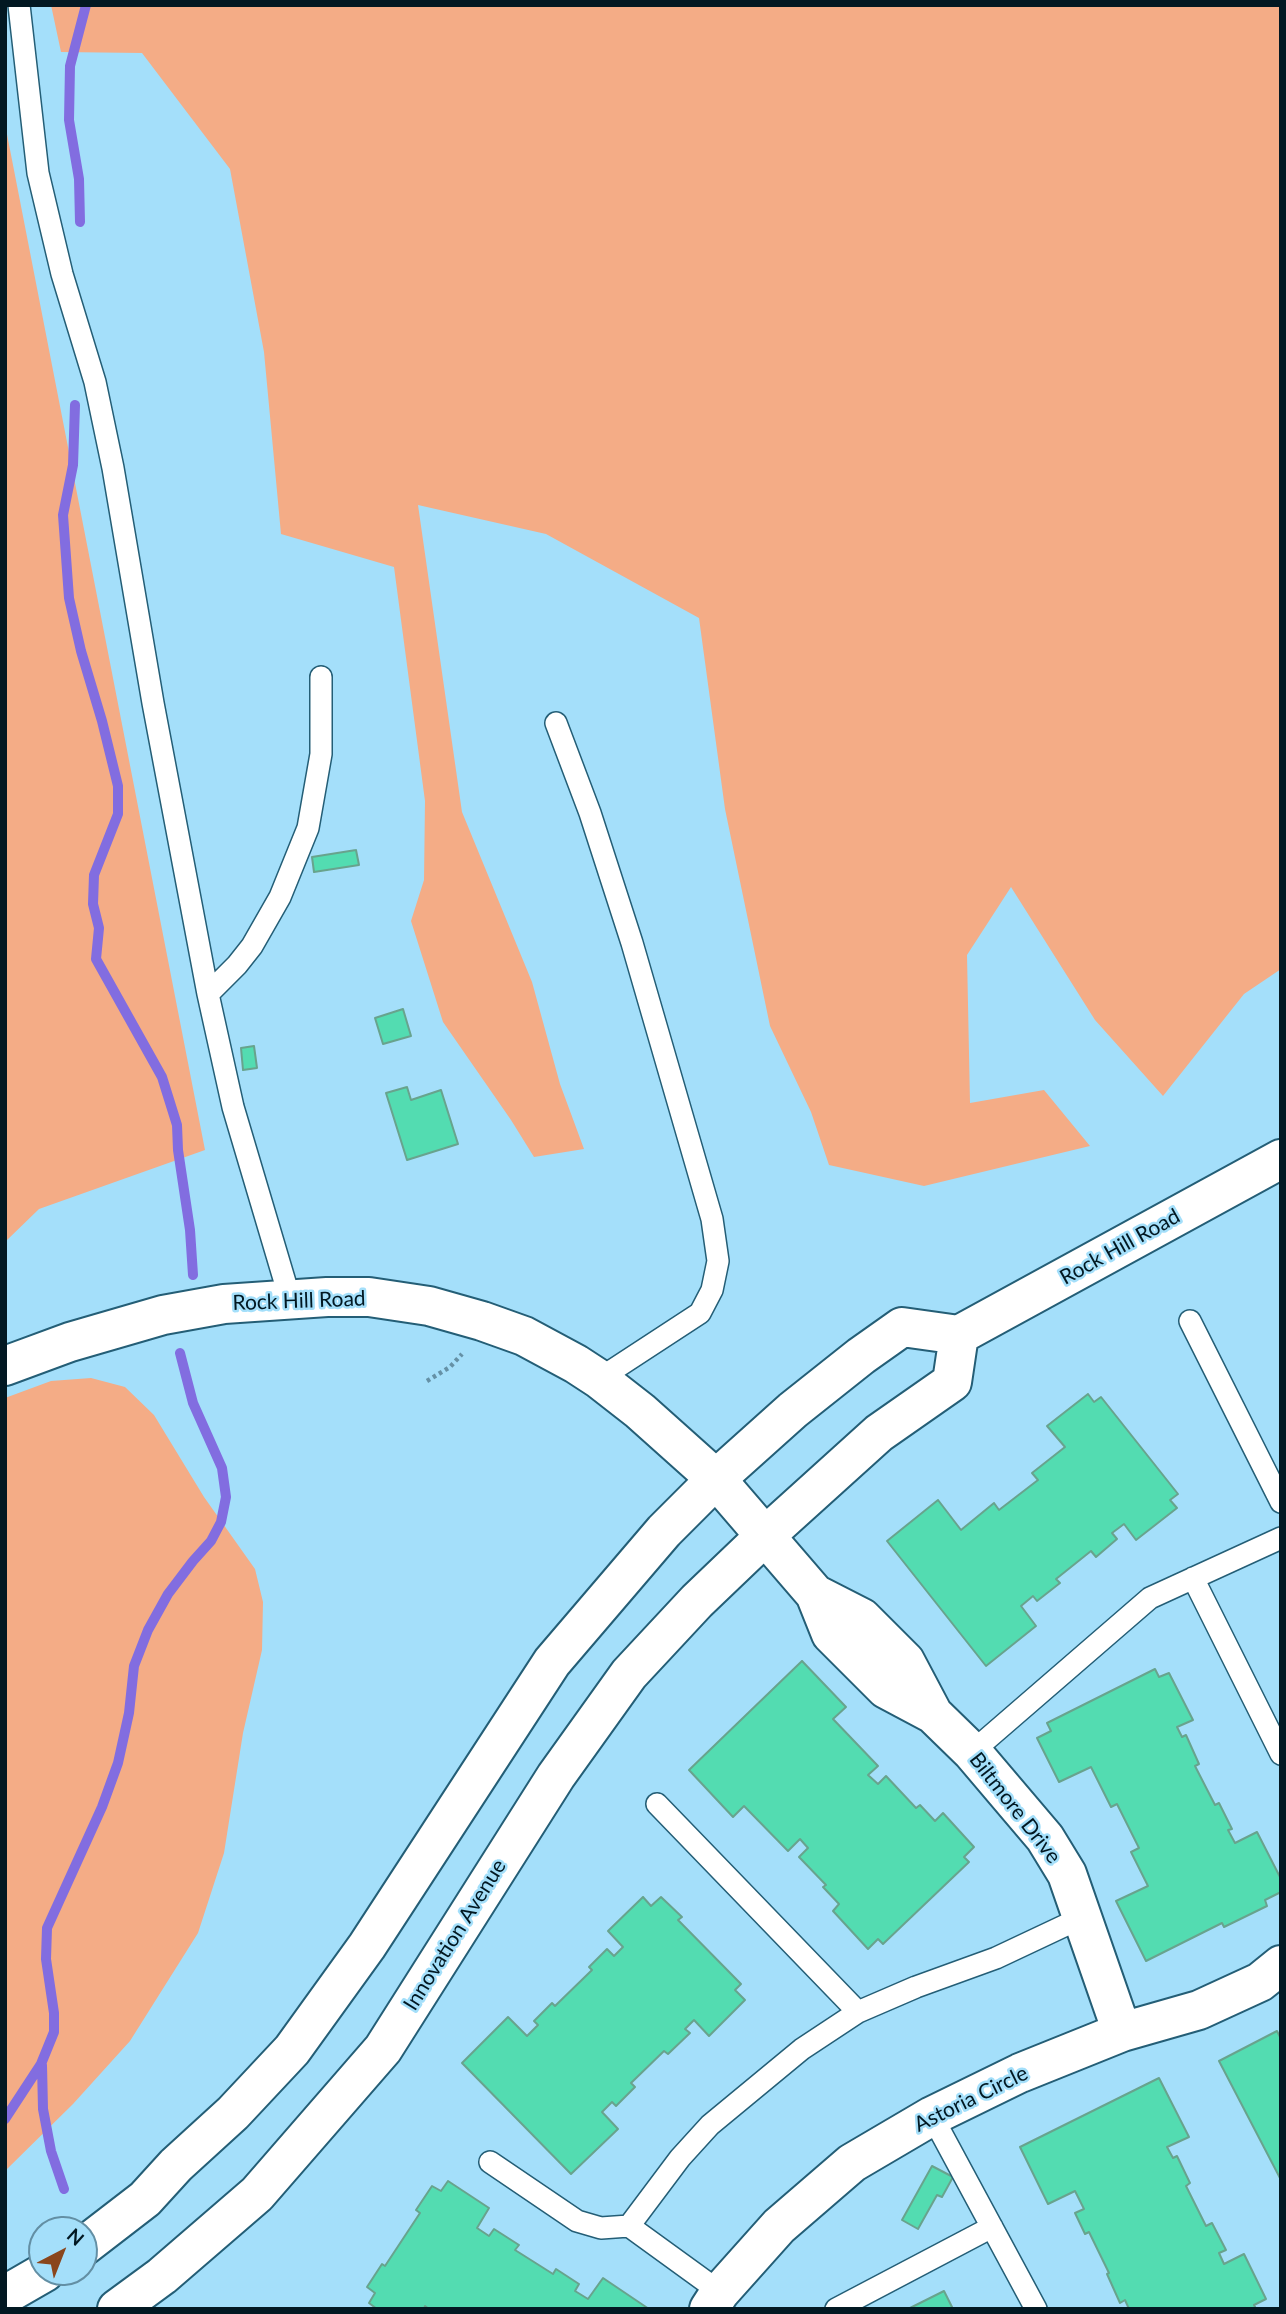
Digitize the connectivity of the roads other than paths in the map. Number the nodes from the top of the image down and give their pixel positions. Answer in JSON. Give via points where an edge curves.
{"nodes":[{"id":1,"x":19,"y":5,"type":"edge"},
{"id":2,"x":321,"y":677,"type":"dead end"},
{"id":3,"x":556,"y":723,"type":"dead end"},
{"id":4,"x":208,"y":994,"type":"junction"},
{"id":5,"x":1281,"y":1159,"type":"edge"},
{"id":6,"x":290,"y":1299,"type":"junction"},
{"id":7,"x":1190,"y":1321,"type":"dead end"},
{"id":8,"x":959,"y":1335,"type":"junction"},
{"id":9,"x":5,"y":1366,"type":"edge"},
{"id":10,"x":600,"y":1379,"type":"junction"},
{"id":11,"x":716,"y":1479,"type":"junction"},
{"id":12,"x":1281,"y":1502,"type":"edge"},
{"id":13,"x":765,"y":1536,"type":"junction"},
{"id":14,"x":1281,"y":1538,"type":"edge"},
{"id":15,"x":1193,"y":1578,"type":"junction"},
{"id":16,"x":972,"y":1752,"type":"junction"},
{"id":17,"x":1281,"y":1754,"type":"edge"},
{"id":18,"x":657,"y":1804,"type":"dead end"},
{"id":19,"x":1083,"y":1917,"type":"junction"},
{"id":20,"x":1281,"y":1965,"type":"edge"},
{"id":21,"x":858,"y":2012,"type":"junction"},
{"id":22,"x":1122,"y":2032,"type":"junction"},
{"id":23,"x":932,"y":2116,"type":"junction"},
{"id":24,"x":490,"y":2162,"type":"dead end"},
{"id":25,"x":629,"y":2227,"type":"junction"},
{"id":26,"x":992,"y":2227,"type":"junction"},
{"id":27,"x":98,"y":2235,"type":"edge"},
{"id":28,"x":28,"y":2282,"type":"edge"},
{"id":29,"x":5,"y":2295,"type":"edge"},
{"id":30,"x":715,"y":2300,"type":"edge"},
{"id":31,"x":117,"y":2309,"type":"edge"},
{"id":32,"x":836,"y":2309,"type":"edge"},
{"id":33,"x":1037,"y":2309,"type":"edge"}],
"edges":[{"from":1,"to":4,"type":"lane","via":[[38,173],[95,382]]},
{"from":2,"to":4,"type":"lane","via":[[321,754],[308,828],[280,897],[252,946]]},
{"from":3,"to":10,"type":"lane","via":[[632,943],[712,1219],[718,1261],[712,1290],[700,1313]]},
{"from":4,"to":6,"type":"lane","via":[[233,1107]]},
{"from":5,"to":8,"type":"street","name":"Rock Hill Road"},
{"from":6,"to":9,"type":"street","name":"Rock Hill Road","via":[[163,1315]]},
{"from":6,"to":10,"type":"street","name":"Rock Hill Road","via":[[369,1297],[429,1306],[524,1336]]},
{"from":7,"to":12,"type":"lane"},
{"from":8,"to":11,"type":"street","via":[[902,1327],[793,1410]]},
{"from":8,"to":13,"type":"street","via":[[951,1382],[880,1433]]},
{"from":10,"to":11,"type":"street","name":"Rock Hill Road"},
{"from":11,"to":13,"type":"street","name":"Rock Hill Road"},
{"from":11,"to":27,"type":"street","via":[[664,1531],[552,1662],[367,1946],[292,2050],[145,2199]]},
{"from":13,"to":16,"type":"street","name":"Biltmore Drive","via":[[814,1594],[862,1618],[905,1661],[933,1714]]},
{"from":13,"to":31,"type":"street","name":"Innovation Avenue","via":[[629,1674],[549,1787],[383,2049],[257,2194]]},
{"from":14,"to":15,"type":"lane"},
{"from":15,"to":16,"type":"lane","via":[[1150,1598]]},
{"from":15,"to":17,"type":"lane"},
{"from":16,"to":19,"type":"street","name":"Biltmore Drive","via":[[1045,1838],[1067,1874]]},
{"from":18,"to":21,"type":"lane"},
{"from":19,"to":21,"type":"lane","via":[[996,1958]]},
{"from":19,"to":22,"type":"street","name":"Biltmore Drive"},
{"from":20,"to":22,"type":"street","name":"Astoria Circle","via":[[1260,1982],[1199,2010]]},
{"from":21,"to":25,"type":"lane","via":[[802,2049],[710,2125]]},
{"from":22,"to":23,"type":"street","name":"Astoria Circle","via":[[1020,2073]]},
{"from":23,"to":26,"type":"lane"},
{"from":23,"to":30,"type":"street","name":"Astoria Circle","via":[[852,2163],[779,2226]]},
{"from":24,"to":25,"type":"lane","via":[[577,2221],[601,2228]]},
{"from":25,"to":30,"type":"lane"},
{"from":26,"to":32,"type":"lane"},
{"from":26,"to":33,"type":"lane"},
{"from":28,"to":29,"type":"street"}]}
